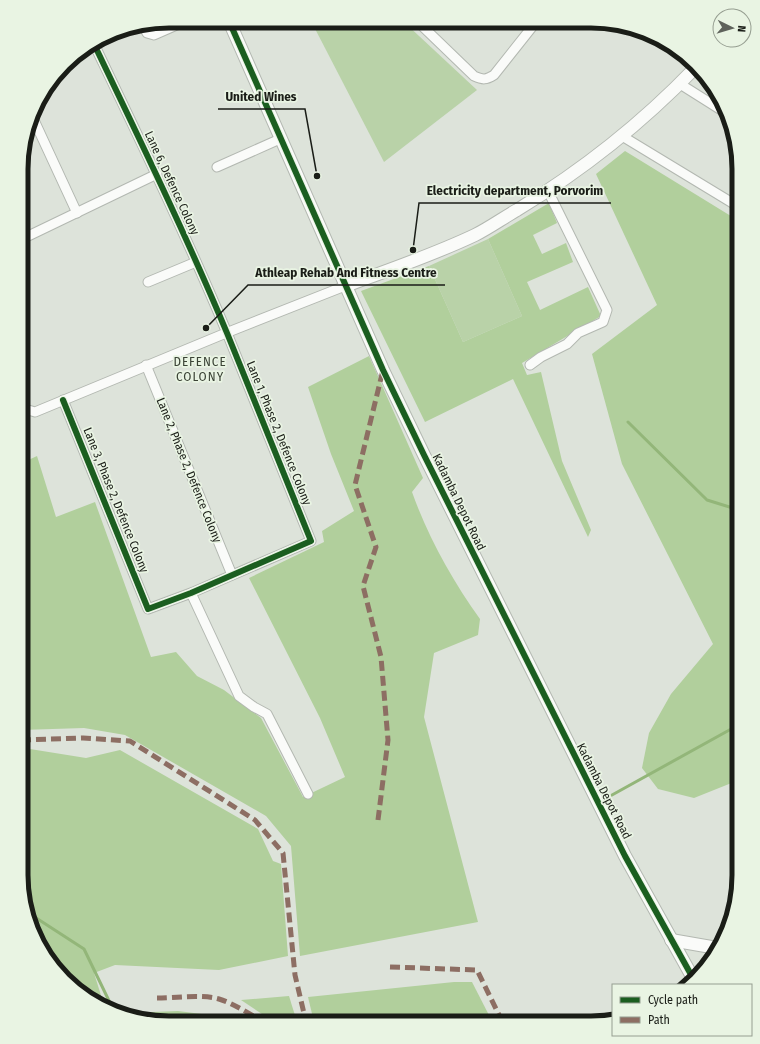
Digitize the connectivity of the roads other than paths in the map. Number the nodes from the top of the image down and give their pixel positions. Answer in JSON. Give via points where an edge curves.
{"nodes":[{"id":1,"x":170,"y":28,"type":"edge"},
{"id":2,"x":231,"y":28,"type":"edge"},
{"id":3,"x":424,"y":28,"type":"edge"},
{"id":4,"x":531,"y":28,"type":"edge"},
{"id":5,"x":146,"y":30,"type":"edge"},
{"id":6,"x":96,"y":48,"type":"edge"},
{"id":7,"x":692,"y":71,"type":"edge"},
{"id":8,"x":680,"y":84,"type":"junction"},
{"id":9,"x":717,"y":107,"type":"edge"},
{"id":10,"x":35,"y":123,"type":"edge"},
{"id":11,"x":622,"y":136,"type":"junction"},
{"id":12,"x":280,"y":139,"type":"junction"},
{"id":13,"x":217,"y":166,"type":"dead end"},
{"id":14,"x":157,"y":174,"type":"junction"},
{"id":15,"x":548,"y":191,"type":"junction"},
{"id":16,"x":732,"y":203,"type":"edge"},
{"id":17,"x":77,"y":212,"type":"junction"},
{"id":18,"x":28,"y":236,"type":"edge"},
{"id":19,"x":196,"y":262,"type":"junction"},
{"id":20,"x":148,"y":282,"type":"dead end"},
{"id":21,"x":346,"y":286,"type":"junction"},
{"id":22,"x":226,"y":333,"type":"junction"},
{"id":23,"x":530,"y":364,"type":"dead end"},
{"id":24,"x":146,"y":365,"type":"junction"},
{"id":25,"x":63,"y":400,"type":"junction"},
{"id":26,"x":28,"y":410,"type":"edge"},
{"id":27,"x":232,"y":575,"type":"junction"},
{"id":28,"x":191,"y":593,"type":"junction"},
{"id":29,"x":308,"y":794,"type":"dead end"},
{"id":30,"x":671,"y":940,"type":"junction"},
{"id":31,"x":712,"y":947,"type":"edge"},
{"id":32,"x":691,"y":975,"type":"edge"}],
"edges":[{"from":1,"to":5,"type":"street","via":[[154,35]]},
{"from":2,"to":12,"type":"street","name":"Kadamba Depot Road"},
{"from":3,"to":4,"type":"street","via":[[474,76],[483,80],[494,75]]},
{"from":6,"to":14,"type":"street","name":"Lane 6, Defence Colony"},
{"from":7,"to":8,"type":"street"},
{"from":8,"to":9,"type":"street"},
{"from":8,"to":11,"type":"street"},
{"from":10,"to":17,"type":"street"},
{"from":11,"to":15,"type":"street"},
{"from":11,"to":16,"type":"street"},
{"from":12,"to":13,"type":"street"},
{"from":12,"to":21,"type":"street","name":"Kadamba Depot Road"},
{"from":14,"to":17,"type":"street"},
{"from":14,"to":19,"type":"street","name":"Lane 6, Defence Colony"},
{"from":15,"to":21,"type":"street","via":[[477,234],[420,259]]},
{"from":15,"to":23,"type":"street","via":[[607,310],[603,322],[578,333],[567,344]]},
{"from":17,"to":18,"type":"street"},
{"from":19,"to":20,"type":"street"},
{"from":19,"to":22,"type":"street","name":"Lane 6, Defence Colony"},
{"from":21,"to":22,"type":"street"},
{"from":21,"to":30,"type":"street","name":"Kadamba Depot Road","via":[[407,420],[503,614],[625,856]]},
{"from":22,"to":24,"type":"street"},
{"from":22,"to":27,"type":"street","name":"Lane 1, Phase 2, Defence Colony","via":[[311,541]]},
{"from":24,"to":25,"type":"street"},
{"from":24,"to":27,"type":"street","name":"Lane 2, Phase 2, Defence Colony"},
{"from":25,"to":26,"type":"street","via":[[34,412]]},
{"from":25,"to":28,"type":"street","name":"Lane 3, Phase 2, Defence Colony","via":[[148,609]]},
{"from":27,"to":28,"type":"street"},
{"from":28,"to":29,"type":"street","via":[[239,696],[267,714]]},
{"from":30,"to":31,"type":"street"},
{"from":30,"to":32,"type":"street","name":"Kadamba Depot Road"}]}
